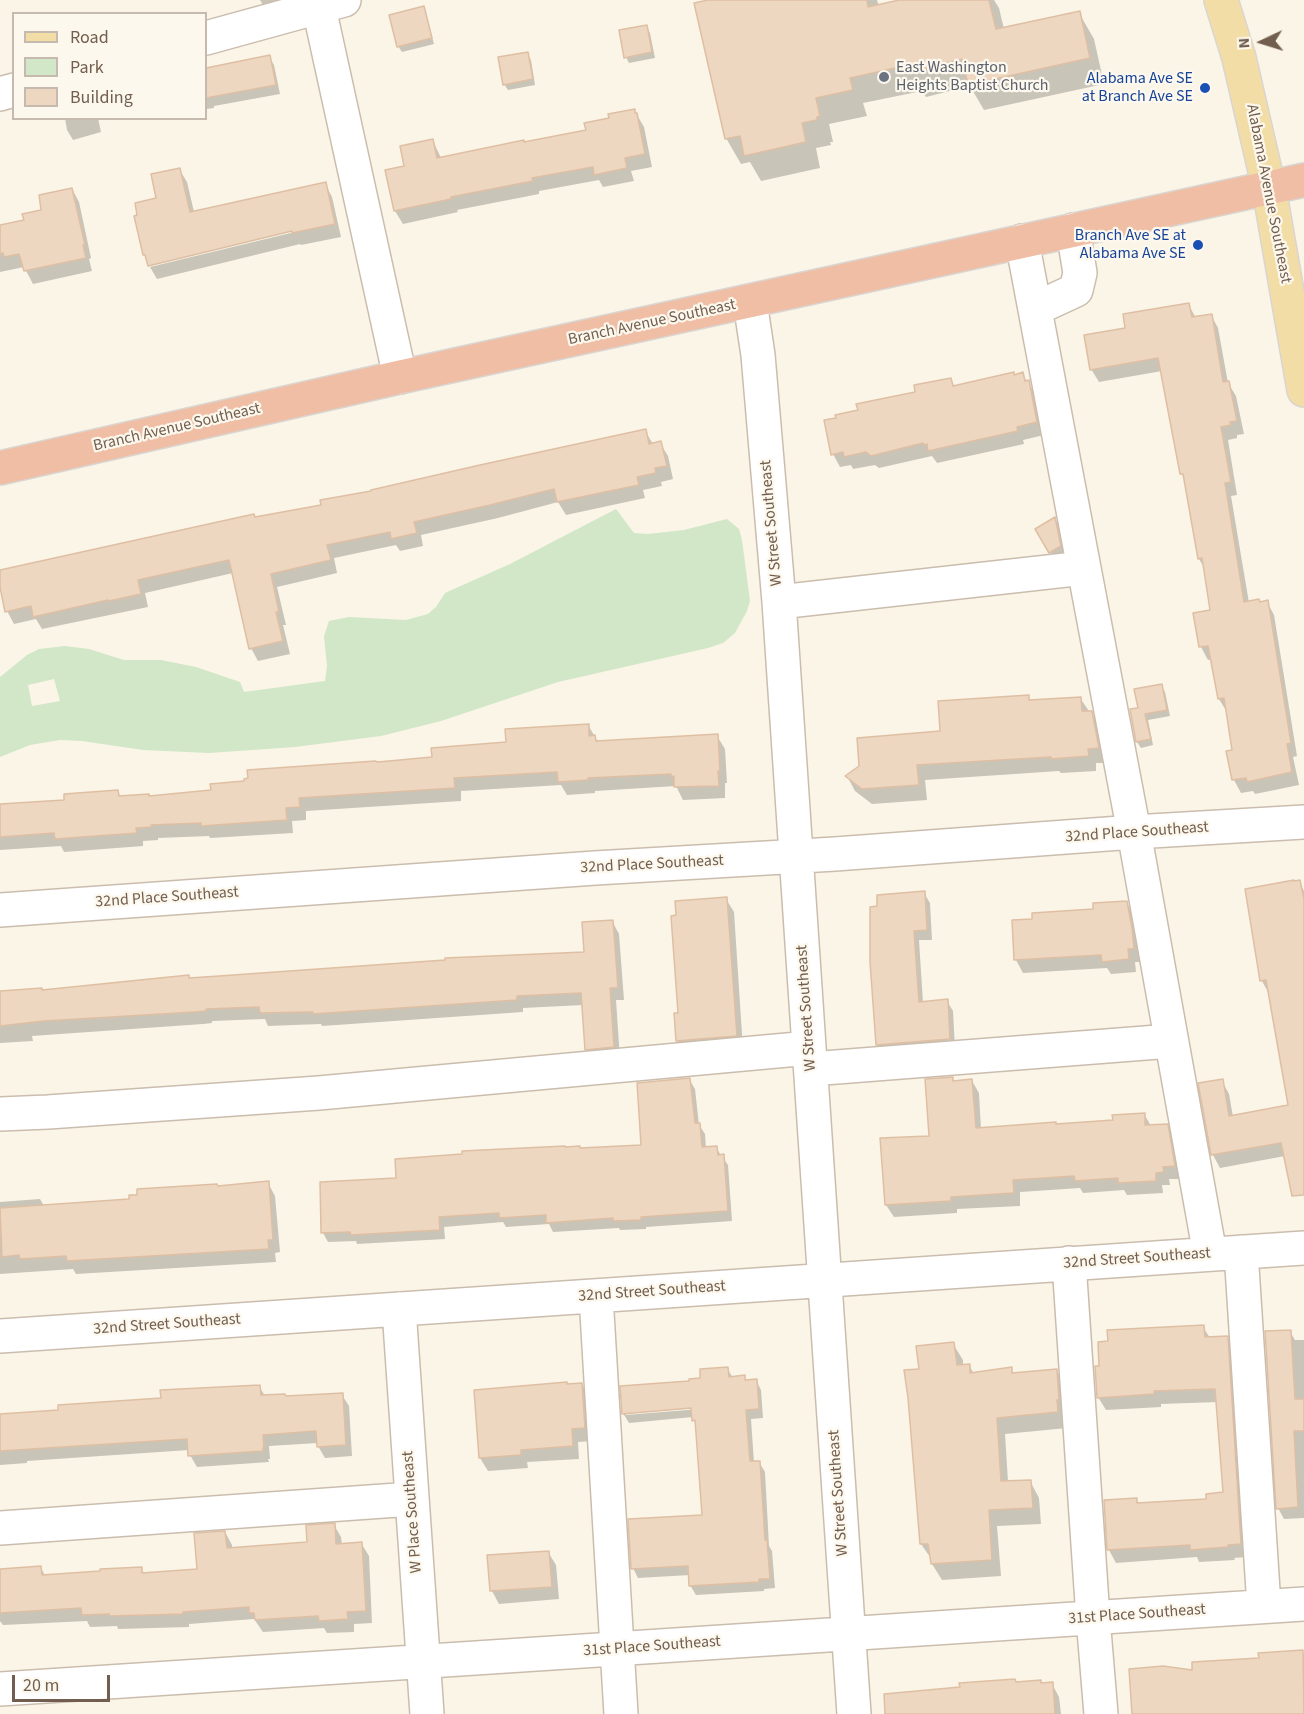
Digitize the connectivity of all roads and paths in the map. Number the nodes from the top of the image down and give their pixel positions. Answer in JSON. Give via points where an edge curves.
{"nodes":[{"id":1,"x":1221,"y":0,"type":"edge"},
{"id":2,"x":331,"y":4,"type":"edge"},
{"id":3,"x":207,"y":38,"type":"edge"},
{"id":4,"x":1304,"y":180,"type":"edge"},
{"id":5,"x":1269,"y":188,"type":"junction"},
{"id":6,"x":1073,"y":230,"type":"junction"},
{"id":7,"x":1022,"y":241,"type":"junction"},
{"id":8,"x":750,"y":302,"type":"junction"},
{"id":9,"x":1035,"y":309,"type":"junction"},
{"id":10,"x":400,"y":377,"type":"junction"},
{"id":11,"x":1304,"y":390,"type":"edge"},
{"id":12,"x":0,"y":468,"type":"edge"},
{"id":13,"x":1084,"y":568,"type":"junction"},
{"id":14,"x":779,"y":602,"type":"junction"},
{"id":15,"x":1304,"y":822,"type":"edge"},
{"id":16,"x":1134,"y":832,"type":"junction"},
{"id":17,"x":797,"y":856,"type":"junction"},
{"id":18,"x":0,"y":910,"type":"edge"},
{"id":19,"x":1171,"y":1041,"type":"junction"},
{"id":20,"x":810,"y":1058,"type":"junction"},
{"id":21,"x":0,"y":1114,"type":"edge"},
{"id":22,"x":1304,"y":1248,"type":"edge"},
{"id":23,"x":1225,"y":1253,"type":"junction"},
{"id":24,"x":1069,"y":1263,"type":"junction"},
{"id":25,"x":825,"y":1280,"type":"junction"},
{"id":26,"x":596,"y":1296,"type":"junction"},
{"id":27,"x":399,"y":1309,"type":"junction"},
{"id":28,"x":0,"y":1336,"type":"edge"},
{"id":29,"x":412,"y":1499,"type":"junction"},
{"id":30,"x":0,"y":1528,"type":"edge"},
{"id":31,"x":1304,"y":1604,"type":"edge"},
{"id":32,"x":1264,"y":1606,"type":"junction"},
{"id":33,"x":1093,"y":1618,"type":"junction"},
{"id":34,"x":848,"y":1634,"type":"junction"},
{"id":35,"x":616,"y":1649,"type":"junction"},
{"id":36,"x":423,"y":1662,"type":"junction"},
{"id":37,"x":0,"y":1689,"type":"edge"},
{"id":38,"x":427,"y":1714,"type":"edge"},
{"id":39,"x":621,"y":1714,"type":"edge"},
{"id":40,"x":854,"y":1714,"type":"edge"},
{"id":41,"x":1101,"y":1714,"type":"edge"}],
"edges":[{"from":1,"to":5,"type":"main road","name":"Alabama Avenue Southeast","via":[[1239,58]]},
{"from":2,"to":3,"type":"street"},
{"from":2,"to":10,"type":"street"},
{"from":4,"to":5,"type":"highway","name":"Branch Avenue Southeast"},
{"from":5,"to":6,"type":"highway","name":"Branch Avenue Southeast"},
{"from":5,"to":11,"type":"main road","name":"Alabama Avenue Southeast"},
{"from":6,"to":7,"type":"highway","name":"Branch Avenue Southeast"},
{"from":6,"to":9,"type":"street","via":[[1080,273],[1076,290]]},
{"from":7,"to":8,"type":"highway","name":"Branch Avenue Southeast"},
{"from":7,"to":9,"type":"street"},
{"from":8,"to":10,"type":"highway","name":"Branch Avenue Southeast"},
{"from":8,"to":14,"type":"street","name":"W Street Southeast"},
{"from":9,"to":13,"type":"street"},
{"from":10,"to":12,"type":"highway","name":"Branch Avenue Southeast"},
{"from":13,"to":14,"type":"street"},
{"from":13,"to":16,"type":"street"},
{"from":14,"to":17,"type":"street","name":"W Street Southeast"},
{"from":15,"to":16,"type":"street","name":"32nd Place Southeast"},
{"from":16,"to":17,"type":"street","name":"32nd Place Southeast"},
{"from":16,"to":19,"type":"street"},
{"from":17,"to":18,"type":"street","name":"32nd Place Southeast"},
{"from":17,"to":20,"type":"street","name":"W Street Southeast"},
{"from":19,"to":20,"type":"street"},
{"from":19,"to":23,"type":"street"},
{"from":20,"to":21,"type":"street"},
{"from":20,"to":25,"type":"street","name":"W Street Southeast"},
{"from":22,"to":23,"type":"street","name":"32nd Street Southeast"},
{"from":23,"to":24,"type":"street","name":"32nd Street Southeast"},
{"from":23,"to":32,"type":"street"},
{"from":24,"to":25,"type":"street","name":"32nd Street Southeast"},
{"from":24,"to":33,"type":"street"},
{"from":25,"to":26,"type":"street","name":"32nd Street Southeast"},
{"from":25,"to":34,"type":"street","name":"W Street Southeast"},
{"from":26,"to":27,"type":"street","name":"32nd Street Southeast"},
{"from":26,"to":35,"type":"street"},
{"from":27,"to":28,"type":"street","name":"32nd Street Southeast"},
{"from":27,"to":29,"type":"street","name":"W Place Southeast"},
{"from":29,"to":30,"type":"street"},
{"from":29,"to":36,"type":"street","name":"W Place Southeast"},
{"from":31,"to":32,"type":"street","name":"31st Place Southeast"},
{"from":32,"to":33,"type":"street","name":"31st Place Southeast"},
{"from":33,"to":34,"type":"street","name":"31st Place Southeast"},
{"from":33,"to":41,"type":"street"},
{"from":34,"to":35,"type":"street","name":"31st Place Southeast"},
{"from":34,"to":40,"type":"street","name":"W Street Southeast"},
{"from":35,"to":36,"type":"street","name":"31st Place Southeast"},
{"from":35,"to":39,"type":"street"},
{"from":36,"to":37,"type":"street","name":"31st Place Southeast"},
{"from":36,"to":38,"type":"street","name":"W Place Southeast"}]}
